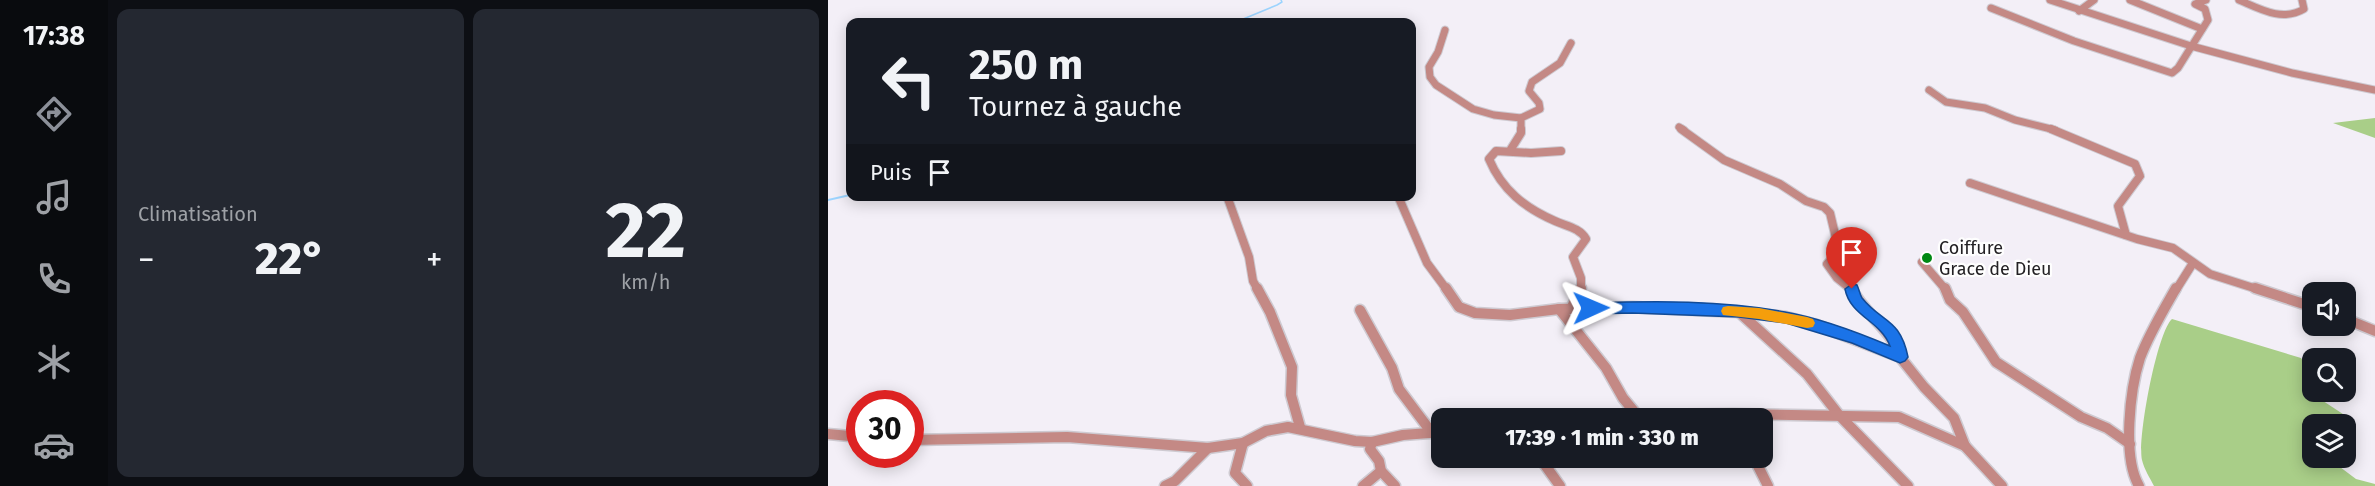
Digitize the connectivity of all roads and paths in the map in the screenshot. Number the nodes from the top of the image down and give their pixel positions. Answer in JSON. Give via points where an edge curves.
{"nodes":[{"id":1,"x":2050,"y":0,"type":"edge"},
{"id":2,"x":2094,"y":0,"type":"edge"},
{"id":3,"x":2130,"y":0,"type":"edge"},
{"id":4,"x":2206,"y":0,"type":"edge"},
{"id":5,"x":2239,"y":0,"type":"edge"},
{"id":6,"x":2302,"y":0,"type":"edge"},
{"id":7,"x":1991,"y":8,"type":"dead end"},
{"id":8,"x":2079,"y":11,"type":"junction"},
{"id":9,"x":2202,"y":29,"type":"junction"},
{"id":10,"x":1445,"y":30,"type":"dead end"},
{"id":11,"x":1571,"y":44,"type":"dead end"},
{"id":12,"x":2191,"y":46,"type":"junction"},
{"id":13,"x":1929,"y":90,"type":"dead end"},
{"id":14,"x":2375,"y":90,"type":"edge"},
{"id":15,"x":1521,"y":118,"type":"junction"},
{"id":16,"x":1679,"y":127,"type":"dead end"},
{"id":17,"x":1511,"y":149,"type":"junction"},
{"id":18,"x":1561,"y":151,"type":"dead end"},
{"id":19,"x":1970,"y":183,"type":"dead end"},
{"id":20,"x":1229,"y":201,"type":"edge"},
{"id":21,"x":1400,"y":201,"type":"edge"},
{"id":22,"x":2126,"y":235,"type":"junction"},
{"id":23,"x":1922,"y":262,"type":"dead end"},
{"id":24,"x":2193,"y":263,"type":"junction"},
{"id":25,"x":2302,"y":304,"type":"edge"},
{"id":26,"x":1559,"y":309,"type":"junction"},
{"id":27,"x":1571,"y":309,"type":"junction"},
{"id":28,"x":1360,"y":310,"type":"dead end"},
{"id":29,"x":1739,"y":312,"type":"junction"},
{"id":30,"x":2356,"y":323,"type":"edge"},
{"id":31,"x":2375,"y":331,"type":"edge"},
{"id":32,"x":1900,"y":357,"type":"junction"},
{"id":33,"x":1631,"y":408,"type":"edge"},
{"id":34,"x":1839,"y":415,"type":"junction"},
{"id":35,"x":1773,"y":416,"type":"edge"},
{"id":36,"x":1431,"y":425,"type":"edge"},
{"id":37,"x":1300,"y":427,"type":"junction"},
{"id":38,"x":1431,"y":433,"type":"edge"},
{"id":39,"x":828,"y":434,"type":"edge"},
{"id":40,"x":846,"y":436,"type":"edge"},
{"id":41,"x":924,"y":441,"type":"edge"},
{"id":42,"x":1243,"y":442,"type":"junction"},
{"id":43,"x":1372,"y":442,"type":"junction"},
{"id":44,"x":2130,"y":444,"type":"junction"},
{"id":45,"x":1965,"y":446,"type":"junction"},
{"id":46,"x":1208,"y":448,"type":"junction"},
{"id":47,"x":1547,"y":468,"type":"edge"},
{"id":48,"x":1759,"y":468,"type":"edge"},
{"id":49,"x":1381,"y":471,"type":"junction"},
{"id":50,"x":1166,"y":486,"type":"edge"},
{"id":51,"x":1247,"y":486,"type":"edge"},
{"id":52,"x":1363,"y":486,"type":"edge"},
{"id":53,"x":1395,"y":486,"type":"edge"},
{"id":54,"x":1560,"y":486,"type":"edge"},
{"id":55,"x":1768,"y":486,"type":"edge"},
{"id":56,"x":1908,"y":486,"type":"edge"},
{"id":57,"x":2002,"y":486,"type":"edge"},
{"id":58,"x":2139,"y":486,"type":"edge"}],
"edges":[{"from":1,"to":8,"type":"street"},
{"from":2,"to":8,"type":"street"},
{"from":3,"to":9,"type":"street"},
{"from":4,"to":9,"type":"street","via":[[2195,4],[2205,9],[2208,20]]},
{"from":5,"to":6,"type":"street","via":[[2283,16],[2301,12]]},
{"from":7,"to":12,"type":"street","via":[[2074,41],[2172,73]]},
{"from":8,"to":12,"type":"street"},
{"from":9,"to":12,"type":"street"},
{"from":10,"to":15,"type":"street","via":[[1429,67],[1436,85],[1473,109]]},
{"from":11,"to":15,"type":"street","via":[[1560,63],[1532,82],[1529,91],[1540,109]]},
{"from":12,"to":14,"type":"street"},
{"from":13,"to":22,"type":"street","via":[[1946,102],[1992,110],[2049,128],[2135,164],[2140,176],[2118,206]]},
{"from":15,"to":17,"type":"street","via":[[1521,133]]},
{"from":16,"to":32,"type":"street","via":[[1724,160],[1780,184],[1830,213],[1839,251],[1827,264],[1852,289],[1854,299],[1891,333]]},
{"from":17,"to":18,"type":"street","via":[[1531,153]]},
{"from":17,"to":27,"type":"street","via":[[1496,151],[1488,159],[1504,187],[1530,209],[1582,232],[1586,239],[1573,257],[1583,288]]},
{"from":19,"to":22,"type":"street"},
{"from":20,"to":37,"type":"street","via":[[1250,256],[1253,281],[1292,367],[1291,395]]},
{"from":21,"to":26,"type":"street","via":[[1427,262],[1459,307],[1475,313],[1510,315]]},
{"from":22,"to":24,"type":"street","via":[[2174,248]]},
{"from":23,"to":44,"type":"street","via":[[1963,312],[1996,362]]},
{"from":24,"to":25,"type":"street","via":[[2210,274]]},
{"from":24,"to":44,"type":"street","via":[[2152,331],[2140,359],[2132,396]]},
{"from":26,"to":27,"type":"street"},
{"from":26,"to":33,"type":"street","via":[[1606,368]]},
{"from":27,"to":29,"type":"street","via":[[1632,307]]},
{"from":28,"to":36,"type":"street","via":[[1400,389]]},
{"from":29,"to":32,"type":"street","via":[[1817,325]]},
{"from":29,"to":34,"type":"street","via":[[1808,374]]},
{"from":30,"to":31,"type":"street"},
{"from":32,"to":45,"type":"street","via":[[1954,418]]},
{"from":34,"to":35,"type":"street"},
{"from":34,"to":45,"type":"street","via":[[1899,417]]},
{"from":34,"to":56,"type":"street"},
{"from":37,"to":42,"type":"street","via":[[1266,431]]},
{"from":37,"to":43,"type":"street"},
{"from":38,"to":43,"type":"street"},
{"from":39,"to":40,"type":"street"},
{"from":41,"to":46,"type":"street","via":[[1067,437]]},
{"from":42,"to":46,"type":"street"},
{"from":42,"to":51,"type":"street","via":[[1235,473]]},
{"from":43,"to":49,"type":"street","via":[[1370,450]]},
{"from":44,"to":58,"type":"street"},
{"from":45,"to":57,"type":"street"},
{"from":46,"to":50,"type":"street"},
{"from":47,"to":54,"type":"street"},
{"from":48,"to":55,"type":"street"},
{"from":49,"to":52,"type":"street"},
{"from":49,"to":53,"type":"street"}]}
